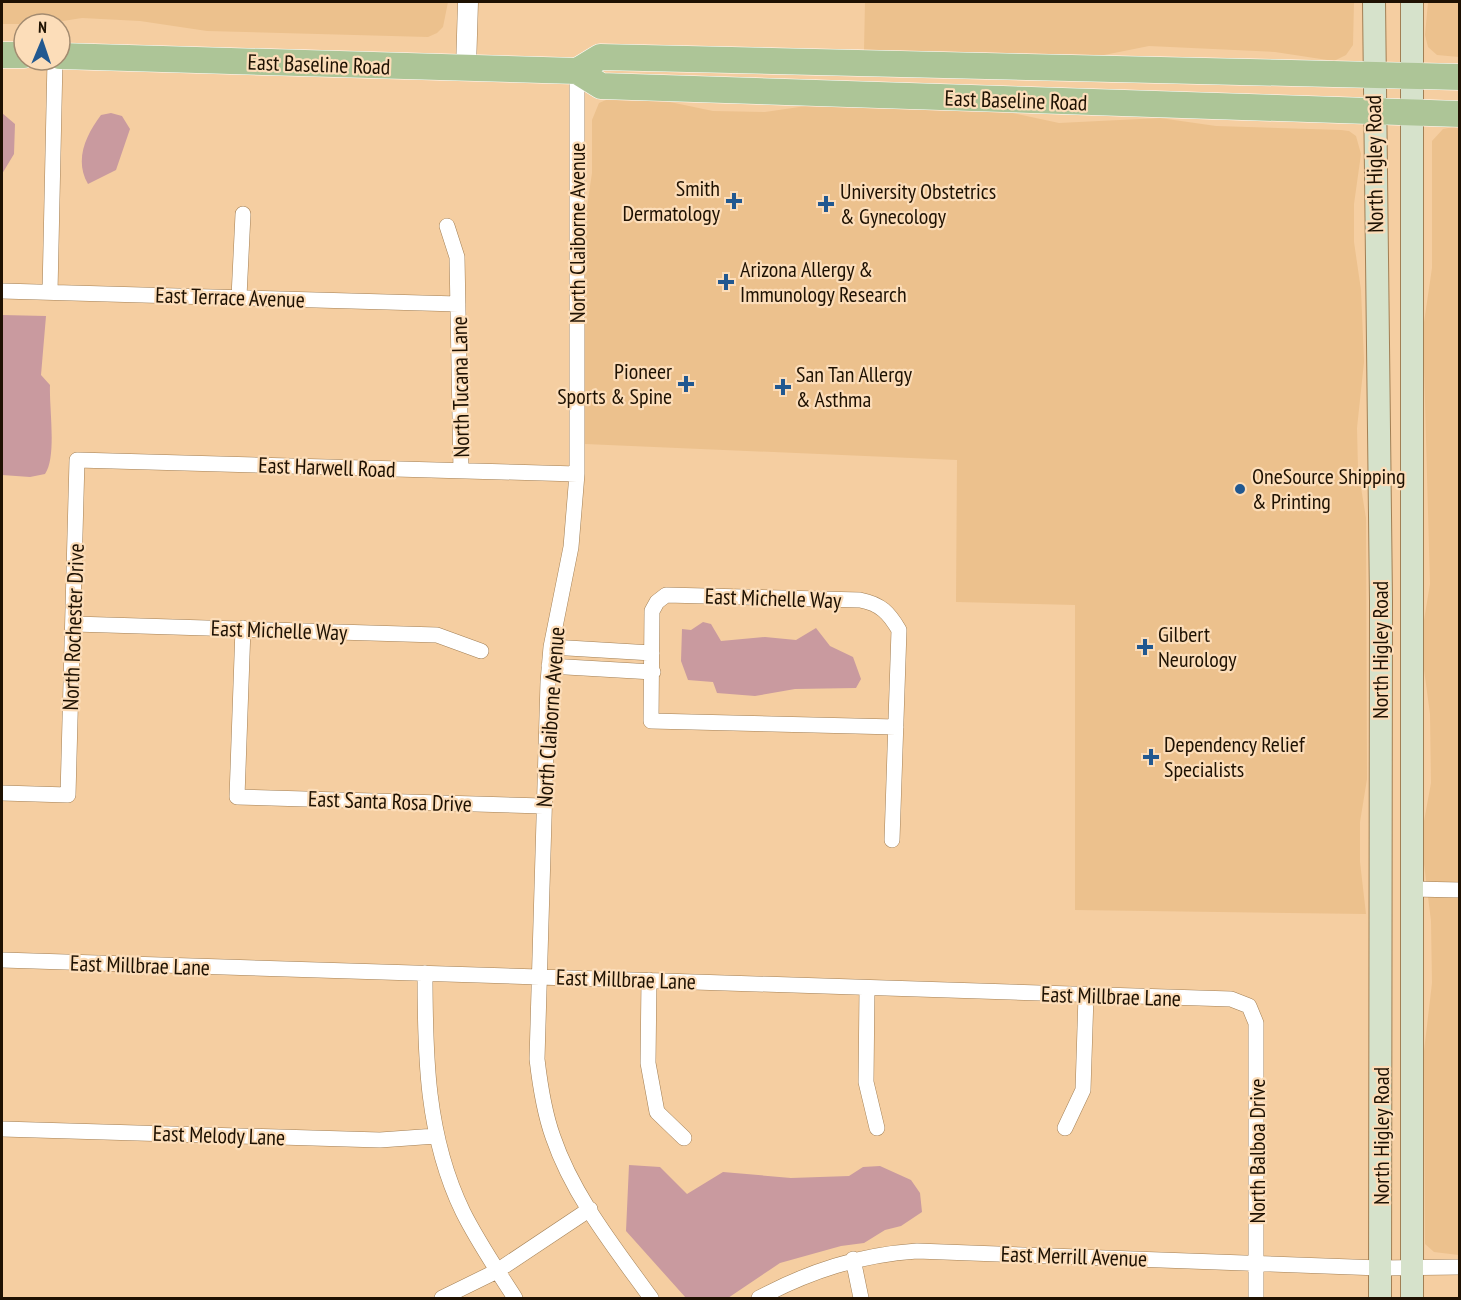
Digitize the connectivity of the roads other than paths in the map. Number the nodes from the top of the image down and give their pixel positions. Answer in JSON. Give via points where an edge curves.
{"nodes":[{"id":1,"x":468,"y":2,"type":"edge"},
{"id":2,"x":1374,"y":2,"type":"edge"},
{"id":3,"x":1412,"y":2,"type":"edge"},
{"id":4,"x":72,"y":56,"type":"edge"},
{"id":5,"x":993,"y":67,"type":"junction"},
{"id":6,"x":466,"y":68,"type":"junction"},
{"id":7,"x":577,"y":71,"type":"junction"},
{"id":8,"x":55,"y":72,"type":"edge"},
{"id":9,"x":1373,"y":75,"type":"junction"},
{"id":10,"x":1412,"y":76,"type":"junction"},
{"id":11,"x":1460,"y":77,"type":"edge"},
{"id":12,"x":991,"y":99,"type":"junction"},
{"id":13,"x":1373,"y":112,"type":"junction"},
{"id":14,"x":1411,"y":113,"type":"junction"},
{"id":15,"x":1460,"y":114,"type":"edge"},
{"id":16,"x":243,"y":214,"type":"dead end"},
{"id":17,"x":447,"y":226,"type":"dead end"},
{"id":18,"x":2,"y":291,"type":"edge"},
{"id":19,"x":50,"y":292,"type":"junction"},
{"id":20,"x":239,"y":297,"type":"junction"},
{"id":21,"x":458,"y":304,"type":"junction"},
{"id":22,"x":77,"y":460,"type":"joint"},
{"id":23,"x":461,"y":471,"type":"junction"},
{"id":24,"x":577,"y":474,"type":"junction"},
{"id":25,"x":1379,"y":488,"type":"junction"},
{"id":26,"x":1412,"y":488,"type":"junction"},
{"id":27,"x":74,"y":624,"type":"junction"},
{"id":28,"x":243,"y":628,"type":"junction"},
{"id":29,"x":551,"y":646,"type":"junction"},
{"id":30,"x":481,"y":651,"type":"dead end"},
{"id":31,"x":652,"y":653,"type":"junction"},
{"id":32,"x":549,"y":666,"type":"junction"},
{"id":33,"x":653,"y":672,"type":"junction"},
{"id":34,"x":896,"y":727,"type":"junction"},
{"id":35,"x":2,"y":793,"type":"edge"},
{"id":36,"x":543,"y":806,"type":"junction"},
{"id":37,"x":892,"y":840,"type":"dead end"},
{"id":38,"x":1381,"y":889,"type":"junction"},
{"id":39,"x":1412,"y":889,"type":"junction"},
{"id":40,"x":1460,"y":890,"type":"edge"},
{"id":41,"x":2,"y":960,"type":"edge"},
{"id":42,"x":425,"y":974,"type":"junction"},
{"id":43,"x":538,"y":976,"type":"junction"},
{"id":44,"x":649,"y":980,"type":"junction"},
{"id":45,"x":867,"y":989,"type":"junction"},
{"id":46,"x":1086,"y":996,"type":"junction"},
{"id":47,"x":1249,"y":1006,"type":"joint"},
{"id":48,"x":877,"y":1128,"type":"dead end"},
{"id":49,"x":1065,"y":1128,"type":"dead end"},
{"id":50,"x":2,"y":1129,"type":"edge"},
{"id":51,"x":436,"y":1136,"type":"junction"},
{"id":52,"x":684,"y":1138,"type":"dead end"},
{"id":53,"x":590,"y":1209,"type":"junction"},
{"id":54,"x":853,"y":1259,"type":"junction"},
{"id":55,"x":1257,"y":1263,"type":"junction"},
{"id":56,"x":1460,"y":1267,"type":"edge"},
{"id":57,"x":1397,"y":1268,"type":"junction"},
{"id":58,"x":498,"y":1271,"type":"junction"},
{"id":59,"x":442,"y":1299,"type":"edge"},
{"id":60,"x":515,"y":1299,"type":"edge"},
{"id":61,"x":651,"y":1299,"type":"edge"},
{"id":62,"x":759,"y":1299,"type":"edge"},
{"id":63,"x":861,"y":1299,"type":"edge"},
{"id":64,"x":1256,"y":1299,"type":"edge"},
{"id":65,"x":1380,"y":1299,"type":"edge"},
{"id":66,"x":1412,"y":1299,"type":"edge"}],
"edges":[{"from":1,"to":6,"type":"street"},
{"from":2,"to":9,"type":"main road","name":"North Higley Road"},
{"from":3,"to":10,"type":"main road","name":"North Higley Road"},
{"from":4,"to":6,"type":"main road","name":"East Baseline Road"},
{"from":5,"to":7,"type":"main road","name":"East Baseline Road","via":[[600,57]]},
{"from":5,"to":9,"type":"main road","name":"East Baseline Road"},
{"from":5,"to":12,"type":"main road"},
{"from":6,"to":7,"type":"main road","name":"East Baseline Road"},
{"from":7,"to":12,"type":"main road","name":"East Baseline Road","via":[[601,86]]},
{"from":7,"to":24,"type":"street","name":"North Claiborne Avenue"},
{"from":8,"to":19,"type":"street"},
{"from":9,"to":10,"type":"main road","name":"East Baseline Road"},
{"from":9,"to":13,"type":"main road","name":"North Higley Road"},
{"from":10,"to":11,"type":"main road","name":"East Baseline Road"},
{"from":10,"to":14,"type":"main road","name":"North Higley Road"},
{"from":12,"to":13,"type":"main road","name":"East Baseline Road"},
{"from":13,"to":14,"type":"main road","name":"East Baseline Road"},
{"from":13,"to":25,"type":"main road","name":"North Higley Road"},
{"from":14,"to":15,"type":"main road","name":"East Baseline Road"},
{"from":14,"to":26,"type":"main road","name":"North Higley Road"},
{"from":16,"to":20,"type":"street"},
{"from":17,"to":21,"type":"street","name":"North Tucana Lane","via":[[457,257]]},
{"from":18,"to":19,"type":"street","name":"East Terrace Avenue"},
{"from":19,"to":20,"type":"street","name":"East Terrace Avenue"},
{"from":20,"to":21,"type":"street","name":"East Terrace Avenue"},
{"from":21,"to":23,"type":"street","name":"North Tucana Lane"},
{"from":22,"to":23,"type":"street","name":"East Harwell Road"},
{"from":22,"to":27,"type":"street","name":"North Rochester Drive"},
{"from":23,"to":24,"type":"street","name":"East Harwell Road"},
{"from":24,"to":29,"type":"street","name":"North Claiborne Avenue","via":[[571,547]]},
{"from":25,"to":26,"type":"main road"},
{"from":25,"to":38,"type":"main road","name":"North Higley Road"},
{"from":26,"to":39,"type":"main road","name":"North Higley Road"},
{"from":27,"to":28,"type":"street","name":"East Michelle Way"},
{"from":27,"to":35,"type":"street","name":"North Rochester Drive","via":[[68,795]]},
{"from":28,"to":30,"type":"street","name":"East Michelle Way","via":[[437,635]]},
{"from":28,"to":36,"type":"street","name":"East Santa Rosa Drive","via":[[237,797]]},
{"from":29,"to":31,"type":"street"},
{"from":29,"to":32,"type":"street","name":"North Claiborne Avenue"},
{"from":31,"to":33,"type":"street"},
{"from":31,"to":34,"type":"street","name":"East Michelle Way","via":[[652,611],[666,595],[874,603],[888,612],[899,630]]},
{"from":32,"to":33,"type":"street"},
{"from":32,"to":36,"type":"street","name":"North Claiborne Avenue"},
{"from":33,"to":34,"type":"street","via":[[651,721]]},
{"from":34,"to":37,"type":"street"},
{"from":36,"to":43,"type":"street","name":"North Claiborne Avenue"},
{"from":38,"to":39,"type":"main road"},
{"from":38,"to":57,"type":"main road","name":"North Higley Road"},
{"from":39,"to":40,"type":"street"},
{"from":39,"to":57,"type":"main road","name":"North Higley Road"},
{"from":41,"to":42,"type":"street","name":"East Millbrae Lane"},
{"from":42,"to":43,"type":"street","name":"East Millbrae Lane"},
{"from":42,"to":51,"type":"street","via":[[425,1053]]},
{"from":43,"to":44,"type":"street","name":"East Millbrae Lane"},
{"from":43,"to":53,"type":"street","name":"North Claiborne Avenue","via":[[537,1059],[543,1100],[564,1163]]},
{"from":44,"to":45,"type":"street","name":"East Millbrae Lane"},
{"from":44,"to":52,"type":"street","via":[[648,1063],[657,1112]]},
{"from":45,"to":46,"type":"street","name":"East Millbrae Lane"},
{"from":45,"to":48,"type":"street","via":[[866,1082]]},
{"from":46,"to":47,"type":"street","name":"East Millbrae Lane","via":[[1231,999]]},
{"from":46,"to":49,"type":"street","via":[[1083,1090]]},
{"from":47,"to":55,"type":"street","name":"North Balboa Drive","via":[[1256,1023]]},
{"from":50,"to":51,"type":"street","name":"East Melody Lane","via":[[380,1140]]},
{"from":51,"to":58,"type":"street","via":[[463,1212]]},
{"from":53,"to":58,"type":"street"},
{"from":53,"to":61,"type":"street","name":"North Claiborne Avenue"},
{"from":54,"to":55,"type":"street","name":"East Merrill Avenue","via":[[885,1253],[944,1251]]},
{"from":54,"to":62,"type":"street","name":"East Merrill Avenue","via":[[807,1275]]},
{"from":54,"to":63,"type":"street"},
{"from":55,"to":57,"type":"street","name":"East Merrill Avenue"},
{"from":55,"to":64,"type":"street","name":"North Balboa Drive"},
{"from":56,"to":57,"type":"street","name":"East Merrill Avenue"},
{"from":57,"to":65,"type":"main road","name":"North Higley Road"},
{"from":57,"to":66,"type":"main road","name":"North Higley Road"},
{"from":58,"to":59,"type":"street"},
{"from":58,"to":60,"type":"street"}]}
